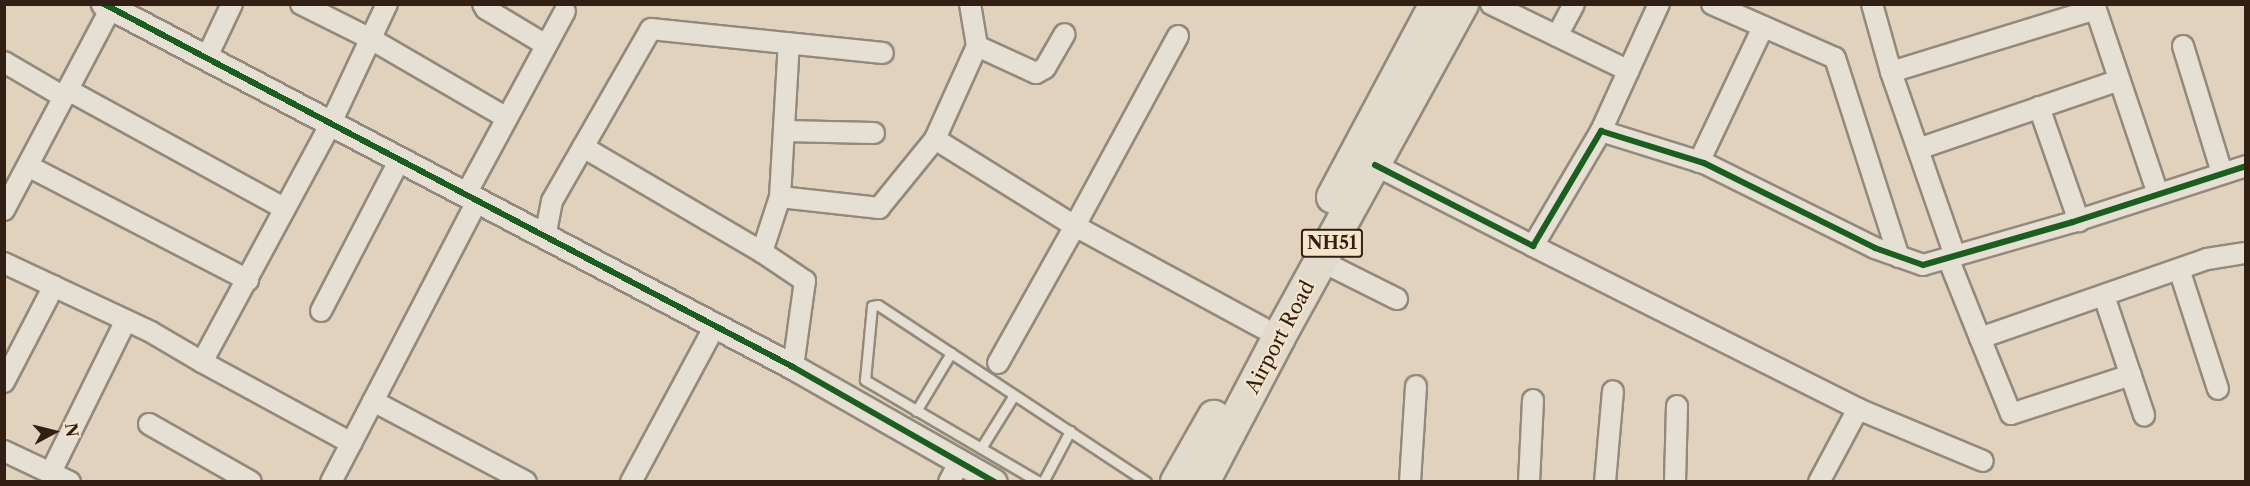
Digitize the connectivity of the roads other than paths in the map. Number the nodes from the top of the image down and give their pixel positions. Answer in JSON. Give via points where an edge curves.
{"nodes":[{"id":1,"x":232,"y":4,"type":"edge"},
{"id":2,"x":302,"y":4,"type":"edge"},
{"id":3,"x":387,"y":4,"type":"edge"},
{"id":4,"x":483,"y":4,"type":"edge"},
{"id":5,"x":970,"y":4,"type":"edge"},
{"id":6,"x":1491,"y":4,"type":"edge"},
{"id":7,"x":1574,"y":4,"type":"edge"},
{"id":8,"x":1659,"y":4,"type":"edge"},
{"id":9,"x":1712,"y":4,"type":"edge"},
{"id":10,"x":1872,"y":4,"type":"edge"},
{"id":11,"x":107,"y":6,"type":"edge"},
{"id":12,"x":1440,"y":6,"type":"edge"},
{"id":13,"x":2095,"y":7,"type":"edge"},
{"id":14,"x":564,"y":11,"type":"dead end"},
{"id":15,"x":1763,"y":27,"type":"junction"},
{"id":16,"x":1065,"y":34,"type":"dead end"},
{"id":17,"x":1178,"y":36,"type":"dead end"},
{"id":18,"x":1557,"y":36,"type":"junction"},
{"id":19,"x":371,"y":39,"type":"junction"},
{"id":20,"x":789,"y":44,"type":"junction"},
{"id":21,"x":546,"y":45,"type":"junction"},
{"id":22,"x":977,"y":46,"type":"junction"},
{"id":23,"x":2183,"y":46,"type":"dead end"},
{"id":24,"x":883,"y":53,"type":"dead end"},
{"id":25,"x":206,"y":59,"type":"junction"},
{"id":26,"x":4,"y":62,"type":"edge"},
{"id":27,"x":1629,"y":71,"type":"junction"},
{"id":28,"x":1891,"y":72,"type":"junction"},
{"id":29,"x":2120,"y":80,"type":"junction"},
{"id":30,"x":66,"y":93,"type":"junction"},
{"id":31,"x":2039,"y":107,"type":"junction"},
{"id":32,"x":507,"y":118,"type":"junction"},
{"id":33,"x":330,"y":125,"type":"junction"},
{"id":34,"x":784,"y":131,"type":"junction"},
{"id":35,"x":1601,"y":131,"type":"junction"},
{"id":36,"x":874,"y":134,"type":"dead end"},
{"id":37,"x":934,"y":139,"type":"junction"},
{"id":38,"x":583,"y":147,"type":"junction"},
{"id":39,"x":1918,"y":149,"type":"junction"},
{"id":40,"x":399,"y":161,"type":"junction"},
{"id":41,"x":1699,"y":162,"type":"junction"},
{"id":42,"x":1375,"y":165,"type":"junction"},
{"id":43,"x":28,"y":166,"type":"junction"},
{"id":44,"x":2246,"y":166,"type":"edge"},
{"id":45,"x":2222,"y":173,"type":"junction"},
{"id":46,"x":2158,"y":194,"type":"junction"},
{"id":47,"x":780,"y":197,"type":"junction"},
{"id":48,"x":471,"y":199,"type":"junction"},
{"id":49,"x":285,"y":209,"type":"junction"},
{"id":50,"x":4,"y":210,"type":"edge"},
{"id":51,"x":2079,"y":221,"type":"junction"},
{"id":52,"x":1075,"y":226,"type":"junction"},
{"id":53,"x":545,"y":237,"type":"junction"},
{"id":54,"x":1533,"y":246,"type":"junction"},
{"id":55,"x":762,"y":252,"type":"junction"},
{"id":56,"x":2246,"y":253,"type":"edge"},
{"id":57,"x":1899,"y":257,"type":"junction"},
{"id":58,"x":1951,"y":257,"type":"junction"},
{"id":59,"x":1321,"y":261,"type":"junction"},
{"id":60,"x":4,"y":263,"type":"edge"},
{"id":61,"x":2179,"y":269,"type":"junction"},
{"id":62,"x":248,"y":280,"type":"junction"},
{"id":63,"x":54,"y":286,"type":"junction"},
{"id":64,"x":2104,"y":296,"type":"junction"},
{"id":65,"x":1396,"y":299,"type":"dead end"},
{"id":66,"x":321,"y":311,"type":"dead end"},
{"id":67,"x":126,"y":320,"type":"junction"},
{"id":68,"x":715,"y":326,"type":"junction"},
{"id":69,"x":1263,"y":328,"type":"junction"},
{"id":70,"x":1980,"y":338,"type":"junction"},
{"id":71,"x":951,"y":353,"type":"junction"},
{"id":72,"x":202,"y":362,"type":"junction"},
{"id":73,"x":998,"y":363,"type":"dead end"},
{"id":74,"x":793,"y":367,"type":"junction"},
{"id":75,"x":2131,"y":375,"type":"junction"},
{"id":76,"x":4,"y":381,"type":"edge"},
{"id":77,"x":1416,"y":386,"type":"dead end"},
{"id":78,"x":2218,"y":389,"type":"dead end"},
{"id":79,"x":1613,"y":391,"type":"dead end"},
{"id":80,"x":1014,"y":394,"type":"junction"},
{"id":81,"x":1533,"y":400,"type":"dead end"},
{"id":82,"x":373,"y":401,"type":"junction"},
{"id":83,"x":1677,"y":406,"type":"dead end"},
{"id":84,"x":1857,"y":409,"type":"junction"},
{"id":85,"x":916,"y":411,"type":"junction"},
{"id":86,"x":2144,"y":415,"type":"dead end"},
{"id":87,"x":148,"y":424,"type":"dead end"},
{"id":88,"x":1070,"y":431,"type":"junction"},
{"id":89,"x":351,"y":443,"type":"junction"},
{"id":90,"x":981,"y":448,"type":"junction"},
{"id":91,"x":4,"y":451,"type":"edge"},
{"id":92,"x":1983,"y":461,"type":"dead end"},
{"id":93,"x":955,"y":471,"type":"edge"},
{"id":94,"x":1131,"y":471,"type":"junction"},
{"id":95,"x":51,"y":472,"type":"junction"},
{"id":96,"x":70,"y":482,"type":"edge"},
{"id":97,"x":251,"y":482,"type":"edge"},
{"id":98,"x":331,"y":482,"type":"edge"},
{"id":99,"x":526,"y":482,"type":"edge"},
{"id":100,"x":631,"y":482,"type":"edge"},
{"id":101,"x":995,"y":482,"type":"edge"},
{"id":102,"x":1041,"y":482,"type":"edge"},
{"id":103,"x":1127,"y":482,"type":"edge"},
{"id":104,"x":1146,"y":482,"type":"edge"},
{"id":105,"x":1178,"y":482,"type":"edge"},
{"id":106,"x":1203,"y":482,"type":"edge"},
{"id":107,"x":1410,"y":482,"type":"edge"},
{"id":108,"x":1529,"y":482,"type":"edge"},
{"id":109,"x":1605,"y":482,"type":"edge"},
{"id":110,"x":1675,"y":482,"type":"edge"},
{"id":111,"x":1819,"y":482,"type":"edge"}],
"edges":[{"from":1,"to":25,"type":"street"},
{"from":2,"to":19,"type":"street"},
{"from":3,"to":19,"type":"street"},
{"from":4,"to":21,"type":"street"},
{"from":5,"to":22,"type":"street"},
{"from":6,"to":18,"type":"street"},
{"from":7,"to":18,"type":"street"},
{"from":8,"to":27,"type":"street"},
{"from":9,"to":15,"type":"street"},
{"from":10,"to":28,"type":"street"},
{"from":11,"to":25,"type":"street"},
{"from":11,"to":30,"type":"street"},
{"from":12,"to":42,"type":"highway","name":"Airport Road","number":"NH51"},
{"from":12,"to":69,"type":"highway","name":"Airport Road","number":"NH51"},
{"from":13,"to":28,"type":"street"},
{"from":13,"to":29,"type":"street"},
{"from":14,"to":21,"type":"street"},
{"from":15,"to":41,"type":"street"},
{"from":15,"to":57,"type":"street","via":[[1835,57]]},
{"from":16,"to":22,"type":"street","via":[[1045,68],[1036,73]]},
{"from":17,"to":52,"type":"street"},
{"from":18,"to":27,"type":"street"},
{"from":19,"to":32,"type":"street"},
{"from":19,"to":33,"type":"street"},
{"from":20,"to":24,"type":"street"},
{"from":20,"to":34,"type":"street"},
{"from":20,"to":38,"type":"street","via":[[651,29]]},
{"from":21,"to":32,"type":"street"},
{"from":22,"to":37,"type":"street"},
{"from":23,"to":45,"type":"street"},
{"from":25,"to":33,"type":"street"},
{"from":26,"to":30,"type":"street"},
{"from":27,"to":35,"type":"street"},
{"from":28,"to":39,"type":"street"},
{"from":29,"to":31,"type":"street"},
{"from":29,"to":46,"type":"street"},
{"from":30,"to":43,"type":"street"},
{"from":30,"to":49,"type":"street"},
{"from":31,"to":39,"type":"street"},
{"from":31,"to":51,"type":"street"},
{"from":32,"to":48,"type":"street"},
{"from":33,"to":40,"type":"street"},
{"from":33,"to":49,"type":"street"},
{"from":34,"to":36,"type":"street"},
{"from":34,"to":47,"type":"street"},
{"from":35,"to":41,"type":"street"},
{"from":35,"to":54,"type":"street"},
{"from":37,"to":47,"type":"street","via":[[879,208]]},
{"from":37,"to":52,"type":"street"},
{"from":38,"to":53,"type":"street","via":[[552,201]]},
{"from":38,"to":55,"type":"street"},
{"from":39,"to":58,"type":"street"},
{"from":40,"to":48,"type":"street"},
{"from":40,"to":66,"type":"street"},
{"from":41,"to":57,"type":"street"},
{"from":42,"to":54,"type":"street"},
{"from":42,"to":59,"type":"highway","name":"Airport Road","number":"NH51"},
{"from":43,"to":50,"type":"street"},
{"from":43,"to":62,"type":"street"},
{"from":44,"to":45,"type":"street"},
{"from":45,"to":46,"type":"street"},
{"from":46,"to":51,"type":"street"},
{"from":47,"to":55,"type":"street"},
{"from":48,"to":53,"type":"street"},
{"from":48,"to":82,"type":"street"},
{"from":49,"to":62,"type":"street"},
{"from":51,"to":58,"type":"street"},
{"from":52,"to":69,"type":"street"},
{"from":52,"to":73,"type":"street"},
{"from":53,"to":68,"type":"street"},
{"from":54,"to":84,"type":"street"},
{"from":55,"to":74,"type":"street","via":[[805,281]]},
{"from":56,"to":61,"type":"street","via":[[2207,259]]},
{"from":57,"to":58,"type":"street","via":[[1923,265]]},
{"from":58,"to":70,"type":"street"},
{"from":59,"to":65,"type":"street"},
{"from":59,"to":106,"type":"highway","name":"Airport Road","number":"NH51"},
{"from":60,"to":63,"type":"street"},
{"from":61,"to":64,"type":"street"},
{"from":61,"to":78,"type":"street"},
{"from":62,"to":72,"type":"street"},
{"from":63,"to":67,"type":"street"},
{"from":63,"to":76,"type":"street"},
{"from":64,"to":70,"type":"street"},
{"from":64,"to":75,"type":"street"},
{"from":67,"to":72,"type":"street"},
{"from":67,"to":95,"type":"street"},
{"from":68,"to":74,"type":"street"},
{"from":68,"to":100,"type":"street"},
{"from":69,"to":105,"type":"highway","name":"Airport Road","number":"NH51"},
{"from":70,"to":75,"type":"street","via":[[2011,414]]},
{"from":71,"to":80,"type":"lane"},
{"from":71,"to":85,"type":"lane"},
{"from":71,"to":85,"type":"lane","via":[[878,305],[872,306],[865,380]]},
{"from":72,"to":89,"type":"street"},
{"from":74,"to":93,"type":"street"},
{"from":75,"to":86,"type":"street"},
{"from":77,"to":107,"type":"street"},
{"from":79,"to":109,"type":"street"},
{"from":80,"to":88,"type":"lane"},
{"from":80,"to":90,"type":"lane"},
{"from":81,"to":108,"type":"street"},
{"from":82,"to":89,"type":"street"},
{"from":82,"to":99,"type":"street"},
{"from":83,"to":110,"type":"street"},
{"from":84,"to":92,"type":"street"},
{"from":84,"to":111,"type":"street"},
{"from":85,"to":90,"type":"lane"},
{"from":87,"to":97,"type":"street"},
{"from":88,"to":94,"type":"lane"},
{"from":88,"to":102,"type":"lane"},
{"from":89,"to":98,"type":"street"},
{"from":90,"to":102,"type":"lane"},
{"from":91,"to":95,"type":"street"},
{"from":93,"to":101,"type":"street"},
{"from":94,"to":103,"type":"lane"},
{"from":94,"to":104,"type":"lane"},
{"from":95,"to":96,"type":"street"}]}
